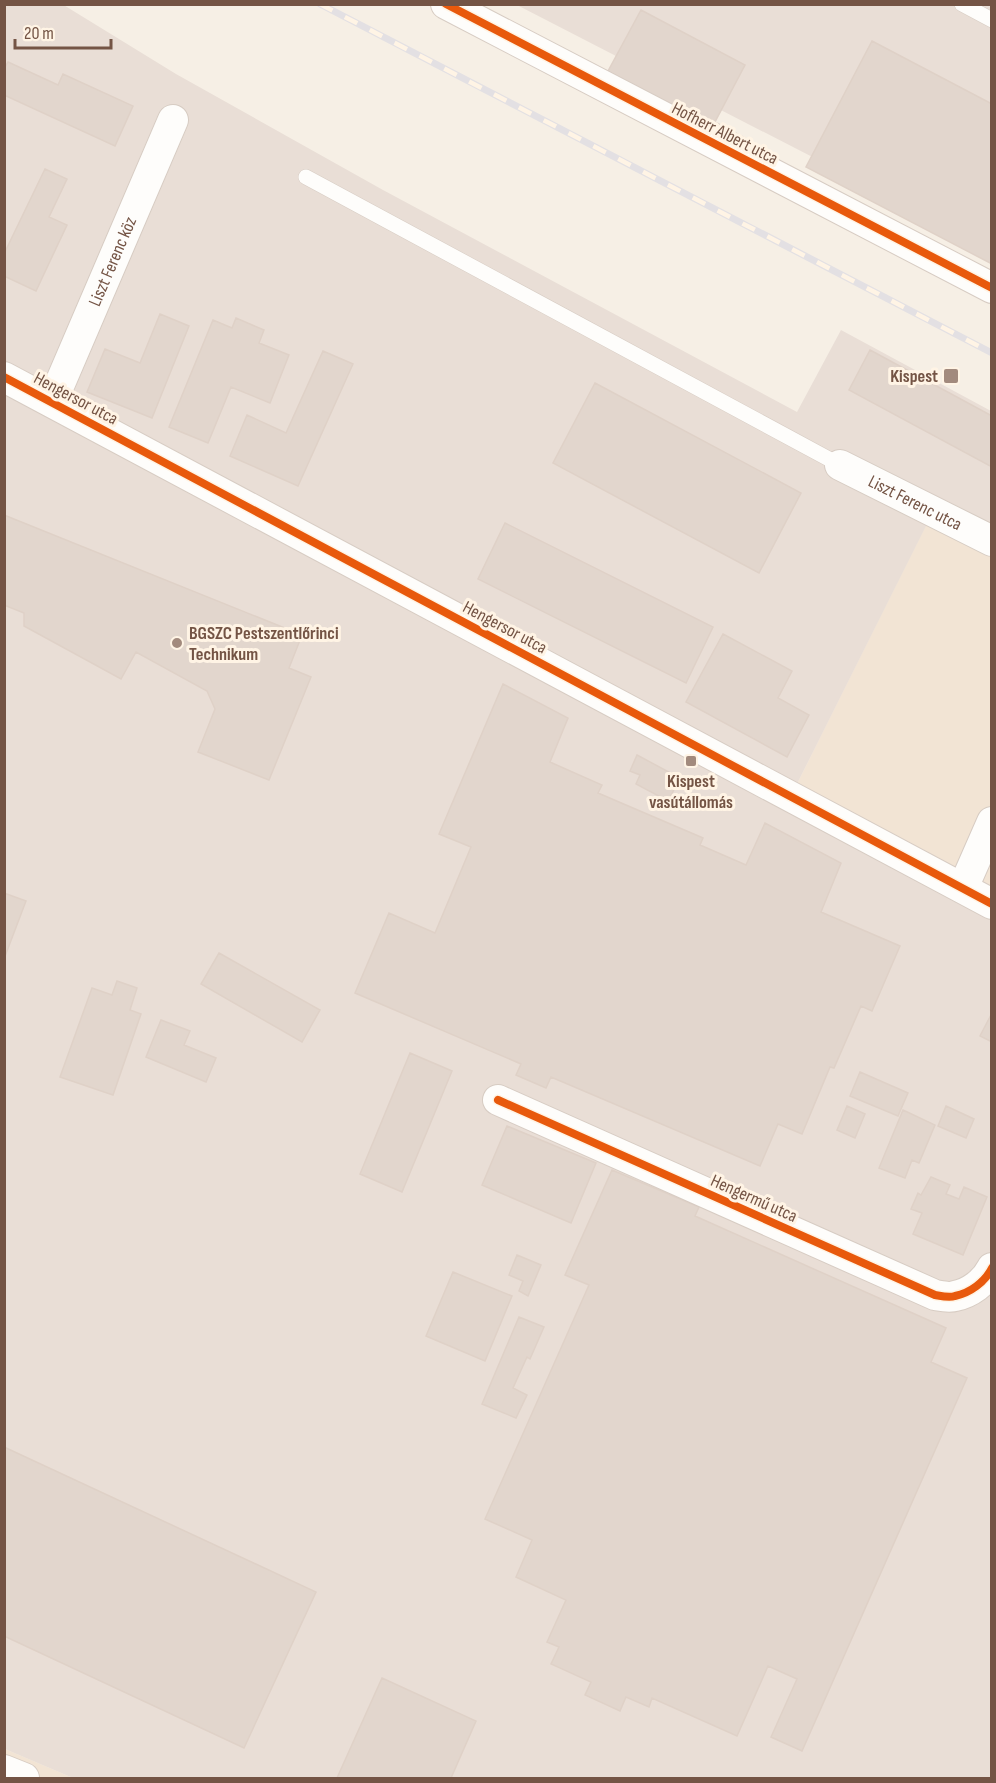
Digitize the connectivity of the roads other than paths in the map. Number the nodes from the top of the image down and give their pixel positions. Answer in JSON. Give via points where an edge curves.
{"nodes":[{"id":1,"x":446,"y":4,"type":"edge"},
{"id":2,"x":963,"y":4,"type":"edge"},
{"id":3,"x":992,"y":20,"type":"edge"},
{"id":4,"x":173,"y":120,"type":"dead end"},
{"id":5,"x":306,"y":177,"type":"dead end"},
{"id":6,"x":992,"y":288,"type":"edge"},
{"id":7,"x":4,"y":377,"type":"edge"},
{"id":8,"x":52,"y":402,"type":"junction"},
{"id":9,"x":840,"y":465,"type":"joint"},
{"id":10,"x":992,"y":541,"type":"edge"},
{"id":11,"x":992,"y":822,"type":"edge"},
{"id":12,"x":963,"y":888,"type":"junction"},
{"id":13,"x":992,"y":904,"type":"edge"},
{"id":14,"x":498,"y":1100,"type":"dead end"},
{"id":15,"x":992,"y":1268,"type":"edge"},
{"id":16,"x":4,"y":1770,"type":"edge"},
{"id":17,"x":24,"y":1779,"type":"edge"}],
"edges":[{"from":1,"to":6,"type":"street","name":"Hofherr Albert utca"},
{"from":2,"to":3,"type":"lane"},
{"from":4,"to":8,"type":"street","name":"Liszt Ferenc köz"},
{"from":5,"to":9,"type":"lane"},
{"from":7,"to":8,"type":"street","name":"Hengersor utca"},
{"from":8,"to":12,"type":"street","name":"Hengersor utca"},
{"from":9,"to":10,"type":"street","name":"Liszt Ferenc utca"},
{"from":11,"to":12,"type":"street"},
{"from":12,"to":13,"type":"street","name":"Hengersor utca"},
{"from":14,"to":15,"type":"street","name":"Hengermű utca","via":[[935,1295],[954,1297],[973,1289]]},
{"from":16,"to":17,"type":"street"}]}
